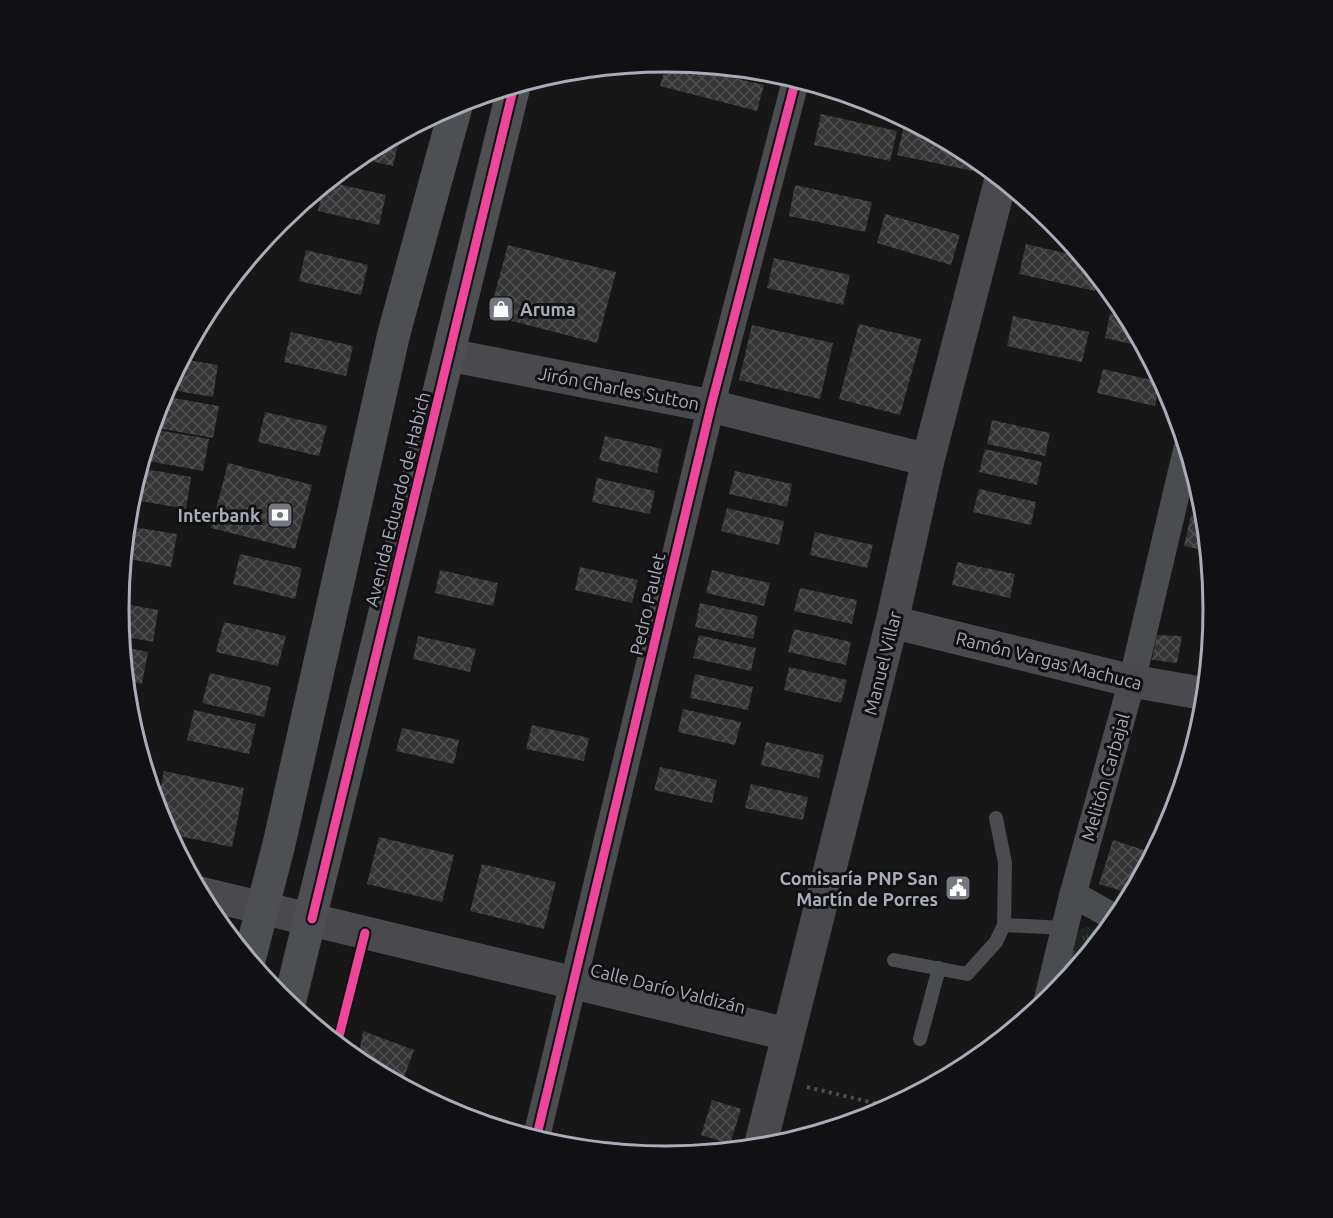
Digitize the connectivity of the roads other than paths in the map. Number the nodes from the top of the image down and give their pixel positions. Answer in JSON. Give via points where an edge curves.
{"nodes":[{"id":1,"x":794,"y":87,"type":"edge"},
{"id":2,"x":512,"y":95,"type":"edge"},
{"id":3,"x":453,"y":116,"type":"edge"},
{"id":4,"x":999,"y":187,"type":"edge"},
{"id":5,"x":449,"y":356,"type":"junction"},
{"id":6,"x":711,"y":406,"type":"junction"},
{"id":7,"x":928,"y":460,"type":"junction"},
{"id":8,"x":1183,"y":464,"type":"edge"},
{"id":9,"x":892,"y":622,"type":"junction"},
{"id":10,"x":1132,"y":681,"type":"junction"},
{"id":11,"x":1197,"y":692,"type":"edge"},
{"id":12,"x":996,"y":818,"type":"dead end"},
{"id":13,"x":1073,"y":894,"type":"junction"},
{"id":14,"x":213,"y":896,"type":"edge"},
{"id":15,"x":263,"y":908,"type":"junction"},
{"id":16,"x":1108,"y":914,"type":"edge"},
{"id":17,"x":312,"y":919,"type":"junction"},
{"id":18,"x":1004,"y":925,"type":"junction"},
{"id":19,"x":1065,"y":928,"type":"junction"},
{"id":20,"x":252,"y":950,"type":"edge"},
{"id":21,"x":894,"y":960,"type":"dead end"},
{"id":22,"x":939,"y":968,"type":"junction"},
{"id":23,"x":575,"y":981,"type":"junction"},
{"id":24,"x":1051,"y":983,"type":"edge"},
{"id":25,"x":292,"y":994,"type":"edge"},
{"id":26,"x":787,"y":1034,"type":"junction"},
{"id":27,"x":920,"y":1039,"type":"dead end"},
{"id":28,"x":538,"y":1130,"type":"edge"},
{"id":29,"x":762,"y":1137,"type":"edge"}],
"edges":[{"from":1,"to":6,"type":"street","name":"Pedro Paulet"},
{"from":2,"to":5,"type":"main road","name":"Avenida Eduardo de Habich"},
{"from":3,"to":15,"type":"main road","name":"Avenida Eduardo de Habich","via":[[394,333]]},
{"from":4,"to":7,"type":"street","name":"Manuel Villar"},
{"from":5,"to":6,"type":"street","name":"Jirón Charles Sutton"},
{"from":5,"to":17,"type":"main road","name":"Avenida Eduardo de Habich"},
{"from":6,"to":7,"type":"street","name":"Jirón Charles Sutton"},
{"from":6,"to":23,"type":"street","name":"Pedro Paulet"},
{"from":7,"to":9,"type":"street","name":"Manuel Villar"},
{"from":8,"to":10,"type":"street","name":"Melitón Carbajal"},
{"from":9,"to":10,"type":"street","name":"Ramón Vargas Machuca"},
{"from":9,"to":26,"type":"street","name":"Manuel Villar"},
{"from":10,"to":11,"type":"street","name":"Ramón Vargas Machuca"},
{"from":10,"to":13,"type":"street","name":"Melitón Carbajal"},
{"from":12,"to":18,"type":"lane","via":[[1005,863]]},
{"from":13,"to":16,"type":"street"},
{"from":13,"to":19,"type":"street","name":"Melitón Carbajal"},
{"from":14,"to":15,"type":"street","name":"Calle Darío Valdizán"},
{"from":15,"to":17,"type":"street","name":"Calle Darío Valdizán"},
{"from":15,"to":20,"type":"main road","name":"Avenida Eduardo de Habich"},
{"from":17,"to":23,"type":"street","name":"Calle Darío Valdizán"},
{"from":17,"to":25,"type":"main road","name":"Avenida Eduardo de Habich"},
{"from":18,"to":19,"type":"lane"},
{"from":18,"to":22,"type":"lane","via":[[996,942],[970,973]]},
{"from":19,"to":24,"type":"street","name":"Melitón Carbajal"},
{"from":21,"to":22,"type":"lane"},
{"from":22,"to":27,"type":"lane"},
{"from":23,"to":26,"type":"street","name":"Calle Darío Valdizán"},
{"from":23,"to":28,"type":"street","name":"Pedro Paulet"},
{"from":26,"to":29,"type":"street","name":"Manuel Villar"}]}
